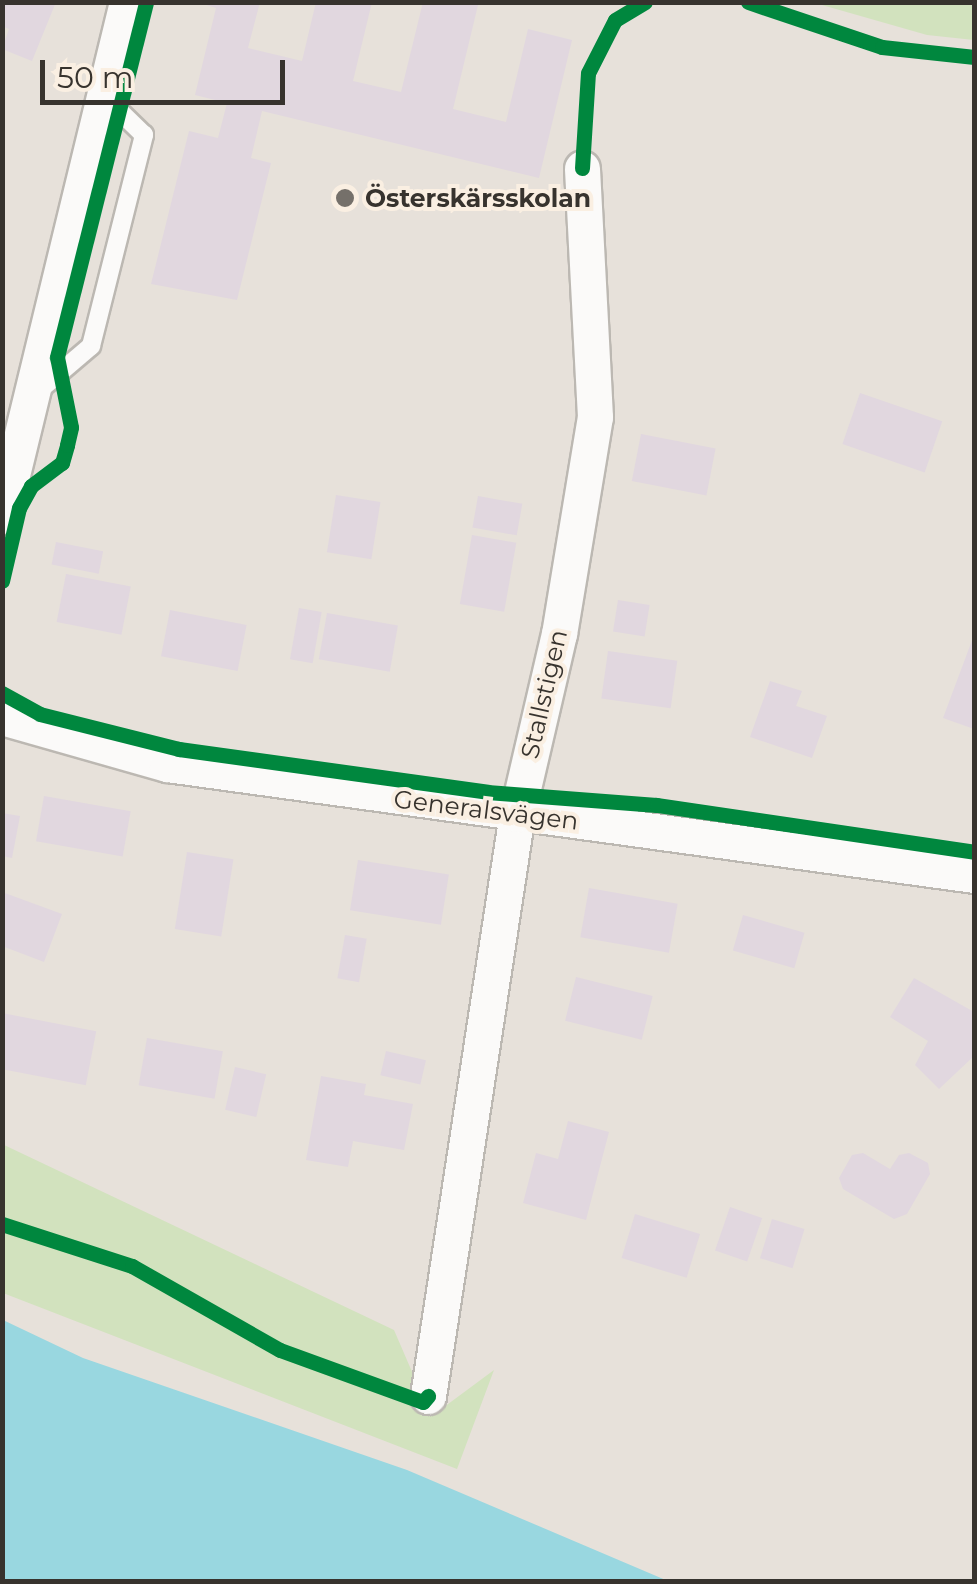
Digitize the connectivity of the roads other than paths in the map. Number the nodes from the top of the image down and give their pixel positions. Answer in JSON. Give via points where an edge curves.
{"nodes":[{"id":1,"x":126,"y":2,"type":"edge"},
{"id":2,"x":104,"y":96,"type":"junction"},
{"id":3,"x":582,"y":168,"type":"dead end"},
{"id":4,"x":31,"y":398,"type":"junction"},
{"id":5,"x":2,"y":516,"type":"edge"},
{"id":6,"x":2,"y":716,"type":"edge"},
{"id":7,"x":517,"y":814,"type":"junction"},
{"id":8,"x":974,"y":875,"type":"edge"},
{"id":9,"x":428,"y":1396,"type":"dead end"}],
"edges":[{"from":1,"to":2,"type":"street"},
{"from":2,"to":4,"type":"street"},
{"from":2,"to":4,"type":"lane","via":[[144,134],[91,346]]},
{"from":3,"to":7,"type":"street","name":"Stallstigen","via":[[595,418],[559,634]]},
{"from":4,"to":5,"type":"street"},
{"from":6,"to":7,"type":"street","name":"Generalsvägen","via":[[167,764]]},
{"from":7,"to":8,"type":"street","name":"Generalsvägen"},
{"from":7,"to":9,"type":"street","name":"Stallstigen"}]}
